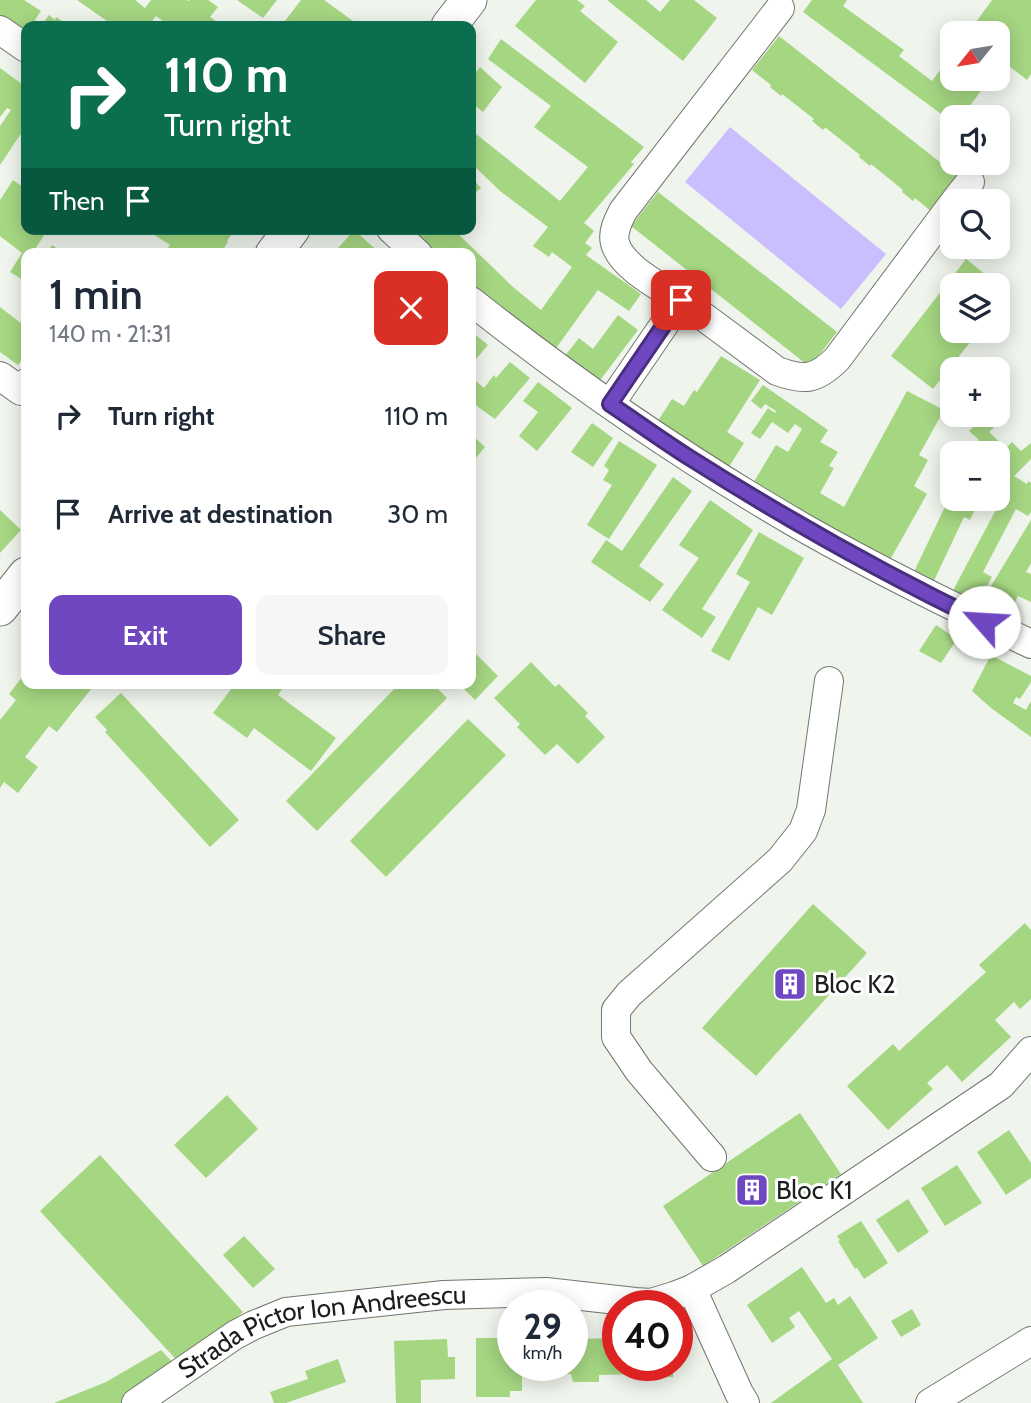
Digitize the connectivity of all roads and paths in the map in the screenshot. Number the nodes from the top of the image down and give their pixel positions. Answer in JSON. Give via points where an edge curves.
{"nodes":[{"id":1,"x":469,"y":0,"type":"edge"},
{"id":2,"x":780,"y":8,"type":"dead end"},
{"id":3,"x":453,"y":21,"type":"edge"},
{"id":4,"x":0,"y":30,"type":"edge"},
{"id":5,"x":21,"y":45,"type":"edge"},
{"id":6,"x":940,"y":221,"type":"edge"},
{"id":7,"x":397,"y":235,"type":"edge"},
{"id":8,"x":412,"y":248,"type":"edge"},
{"id":9,"x":681,"y":300,"type":"junction"},
{"id":10,"x":476,"y":305,"type":"edge"},
{"id":11,"x":0,"y":376,"type":"edge"},
{"id":12,"x":21,"y":391,"type":"edge"},
{"id":13,"x":610,"y":404,"type":"junction"},
{"id":14,"x":21,"y":581,"type":"edge"},
{"id":15,"x":0,"y":608,"type":"edge"},
{"id":16,"x":1031,"y":644,"type":"edge"},
{"id":17,"x":829,"y":681,"type":"dead end"},
{"id":18,"x":1031,"y":1051,"type":"edge"},
{"id":19,"x":712,"y":1157,"type":"dead end"},
{"id":20,"x":692,"y":1289,"type":"junction"},
{"id":21,"x":1031,"y":1341,"type":"edge"},
{"id":22,"x":136,"y":1403,"type":"edge"},
{"id":23,"x":746,"y":1403,"type":"edge"},
{"id":24,"x":930,"y":1403,"type":"edge"}],
"edges":[{"from":1,"to":3,"type":"main road"},
{"from":2,"to":9,"type":"street","via":[[617,223],[614,240],[619,253]]},
{"from":4,"to":5,"type":"street"},
{"from":6,"to":9,"type":"street","via":[[837,359],[826,370],[808,377],[777,372]]},
{"from":7,"to":8,"type":"street"},
{"from":9,"to":13,"type":"street"},
{"from":10,"to":13,"type":"street"},
{"from":11,"to":12,"type":"street"},
{"from":13,"to":16,"type":"street","via":[[802,527]]},
{"from":14,"to":15,"type":"main road"},
{"from":17,"to":19,"type":"street","via":[[811,810],[803,831],[780,860],[616,1010],[616,1037]]},
{"from":18,"to":20,"type":"street","name":"Strada Pictor Ion Andreescu","via":[[1001,1085]]},
{"from":20,"to":22,"type":"street","name":"Strada Pictor Ion Andreescu","via":[[651,1303],[546,1292],[444,1295],[286,1312],[235,1335]]},
{"from":20,"to":23,"type":"street"},
{"from":21,"to":24,"type":"street"}]}
